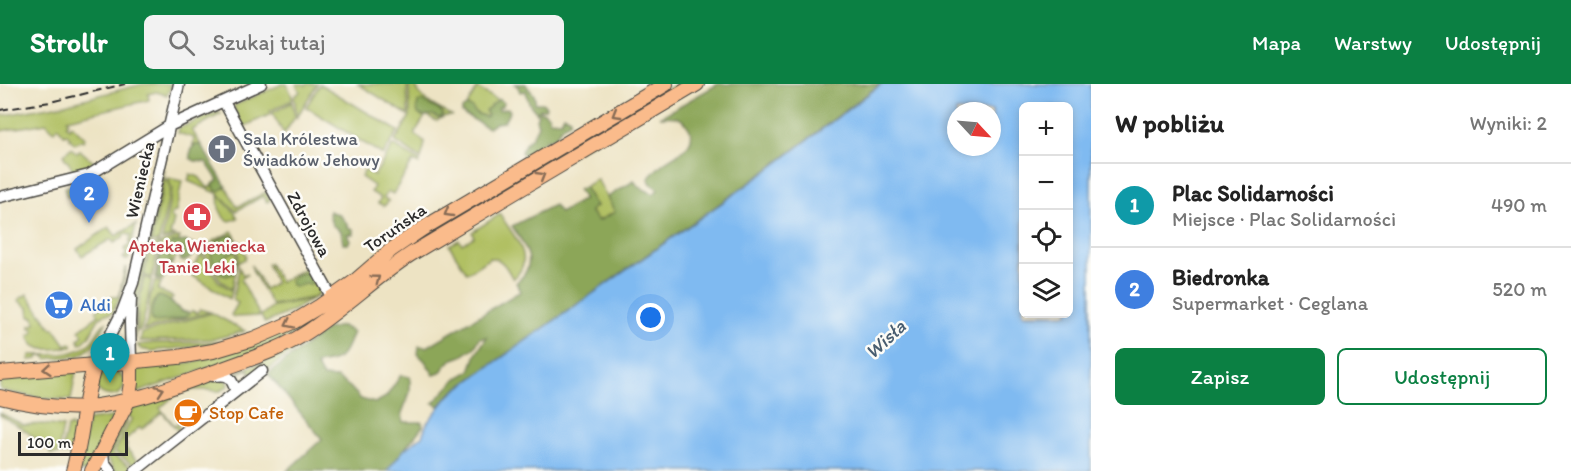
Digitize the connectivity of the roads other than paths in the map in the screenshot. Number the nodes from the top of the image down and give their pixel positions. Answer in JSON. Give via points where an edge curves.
{"nodes":[{"id":1,"x":179,"y":84,"type":"edge"},
{"id":2,"x":261,"y":84,"type":"edge"},
{"id":3,"x":666,"y":84,"type":"edge"},
{"id":4,"x":697,"y":84,"type":"edge"},
{"id":5,"x":224,"y":102,"type":"junction"},
{"id":6,"x":169,"y":126,"type":"junction"},
{"id":7,"x":0,"y":197,"type":"edge"},
{"id":8,"x":133,"y":283,"type":"junction"},
{"id":9,"x":332,"y":298,"type":"junction"},
{"id":10,"x":257,"y":357,"type":"junction"},
{"id":11,"x":131,"y":362,"type":"junction"},
{"id":12,"x":94,"y":365,"type":"junction"},
{"id":13,"x":262,"y":371,"type":"dead end"},
{"id":14,"x":0,"y":373,"type":"edge"},
{"id":15,"x":206,"y":375,"type":"junction"},
{"id":16,"x":231,"y":379,"type":"junction"},
{"id":17,"x":236,"y":391,"type":"junction"},
{"id":18,"x":0,"y":397,"type":"edge"},
{"id":19,"x":128,"y":401,"type":"junction"},
{"id":20,"x":46,"y":406,"type":"junction"},
{"id":21,"x":85,"y":407,"type":"junction"},
{"id":22,"x":81,"y":437,"type":"junction"},
{"id":23,"x":103,"y":451,"type":"junction"},
{"id":24,"x":73,"y":471,"type":"edge"},
{"id":25,"x":92,"y":471,"type":"edge"},
{"id":26,"x":111,"y":471,"type":"edge"},
{"id":27,"x":135,"y":471,"type":"edge"}],
"edges":[{"from":1,"to":6,"type":"street","name":"Wieniecka"},
{"from":2,"to":5,"type":"street"},
{"from":3,"to":9,"type":"main road","name":"Toruńska","one_way":true,"via":[[422,229]]},
{"from":10,"to":4,"type":"main road","name":"Toruńska","one_way":true,"via":[[310,330],[425,245]]},
{"from":5,"to":6,"type":"street"},
{"from":5,"to":9,"type":"street","name":"Zdrojowa"},
{"from":6,"to":7,"type":"street","via":[[89,176]]},
{"from":6,"to":8,"type":"street","name":"Wieniecka"},
{"from":8,"to":11,"type":"street","name":"Wieniecka"},
{"from":8,"to":12,"type":"street","name":"Wieniecka"},
{"from":9,"to":11,"type":"main road","name":"Toruńska","one_way":true,"via":[[295,321],[246,341],[198,354]]},
{"from":10,"to":15,"type":"main road","name":"Toruńska"},
{"from":10,"to":16,"type":"street","via":[[235,370]]},
{"from":11,"to":12,"type":"main road","name":"Toruńska"},
{"from":11,"to":19,"type":"main road"},
{"from":12,"to":14,"type":"main road","name":"Toruńska","one_way":true},
{"from":12,"to":21,"type":"main road"},
{"from":13,"to":17,"type":"street"},
{"from":15,"to":16,"type":"street","name":"Toruńska","via":[[225,375]]},
{"from":19,"to":15,"type":"main road","name":"Toruńska","one_way":true},
{"from":16,"to":17,"type":"street"},
{"from":17,"to":27,"type":"street"},
{"from":18,"to":20,"type":"main road"},
{"from":19,"to":21,"type":"main road","name":"Toruńska"},
{"from":19,"to":23,"type":"main road"},
{"from":20,"to":21,"type":"main road","name":"Toruńska"},
{"from":20,"to":22,"type":"main road","via":[[71,419]]},
{"from":21,"to":22,"type":"main road"},
{"from":22,"to":24,"type":"main road"},
{"from":23,"to":25,"type":"main road"},
{"from":23,"to":26,"type":"street","via":[[104,462]]}]}
